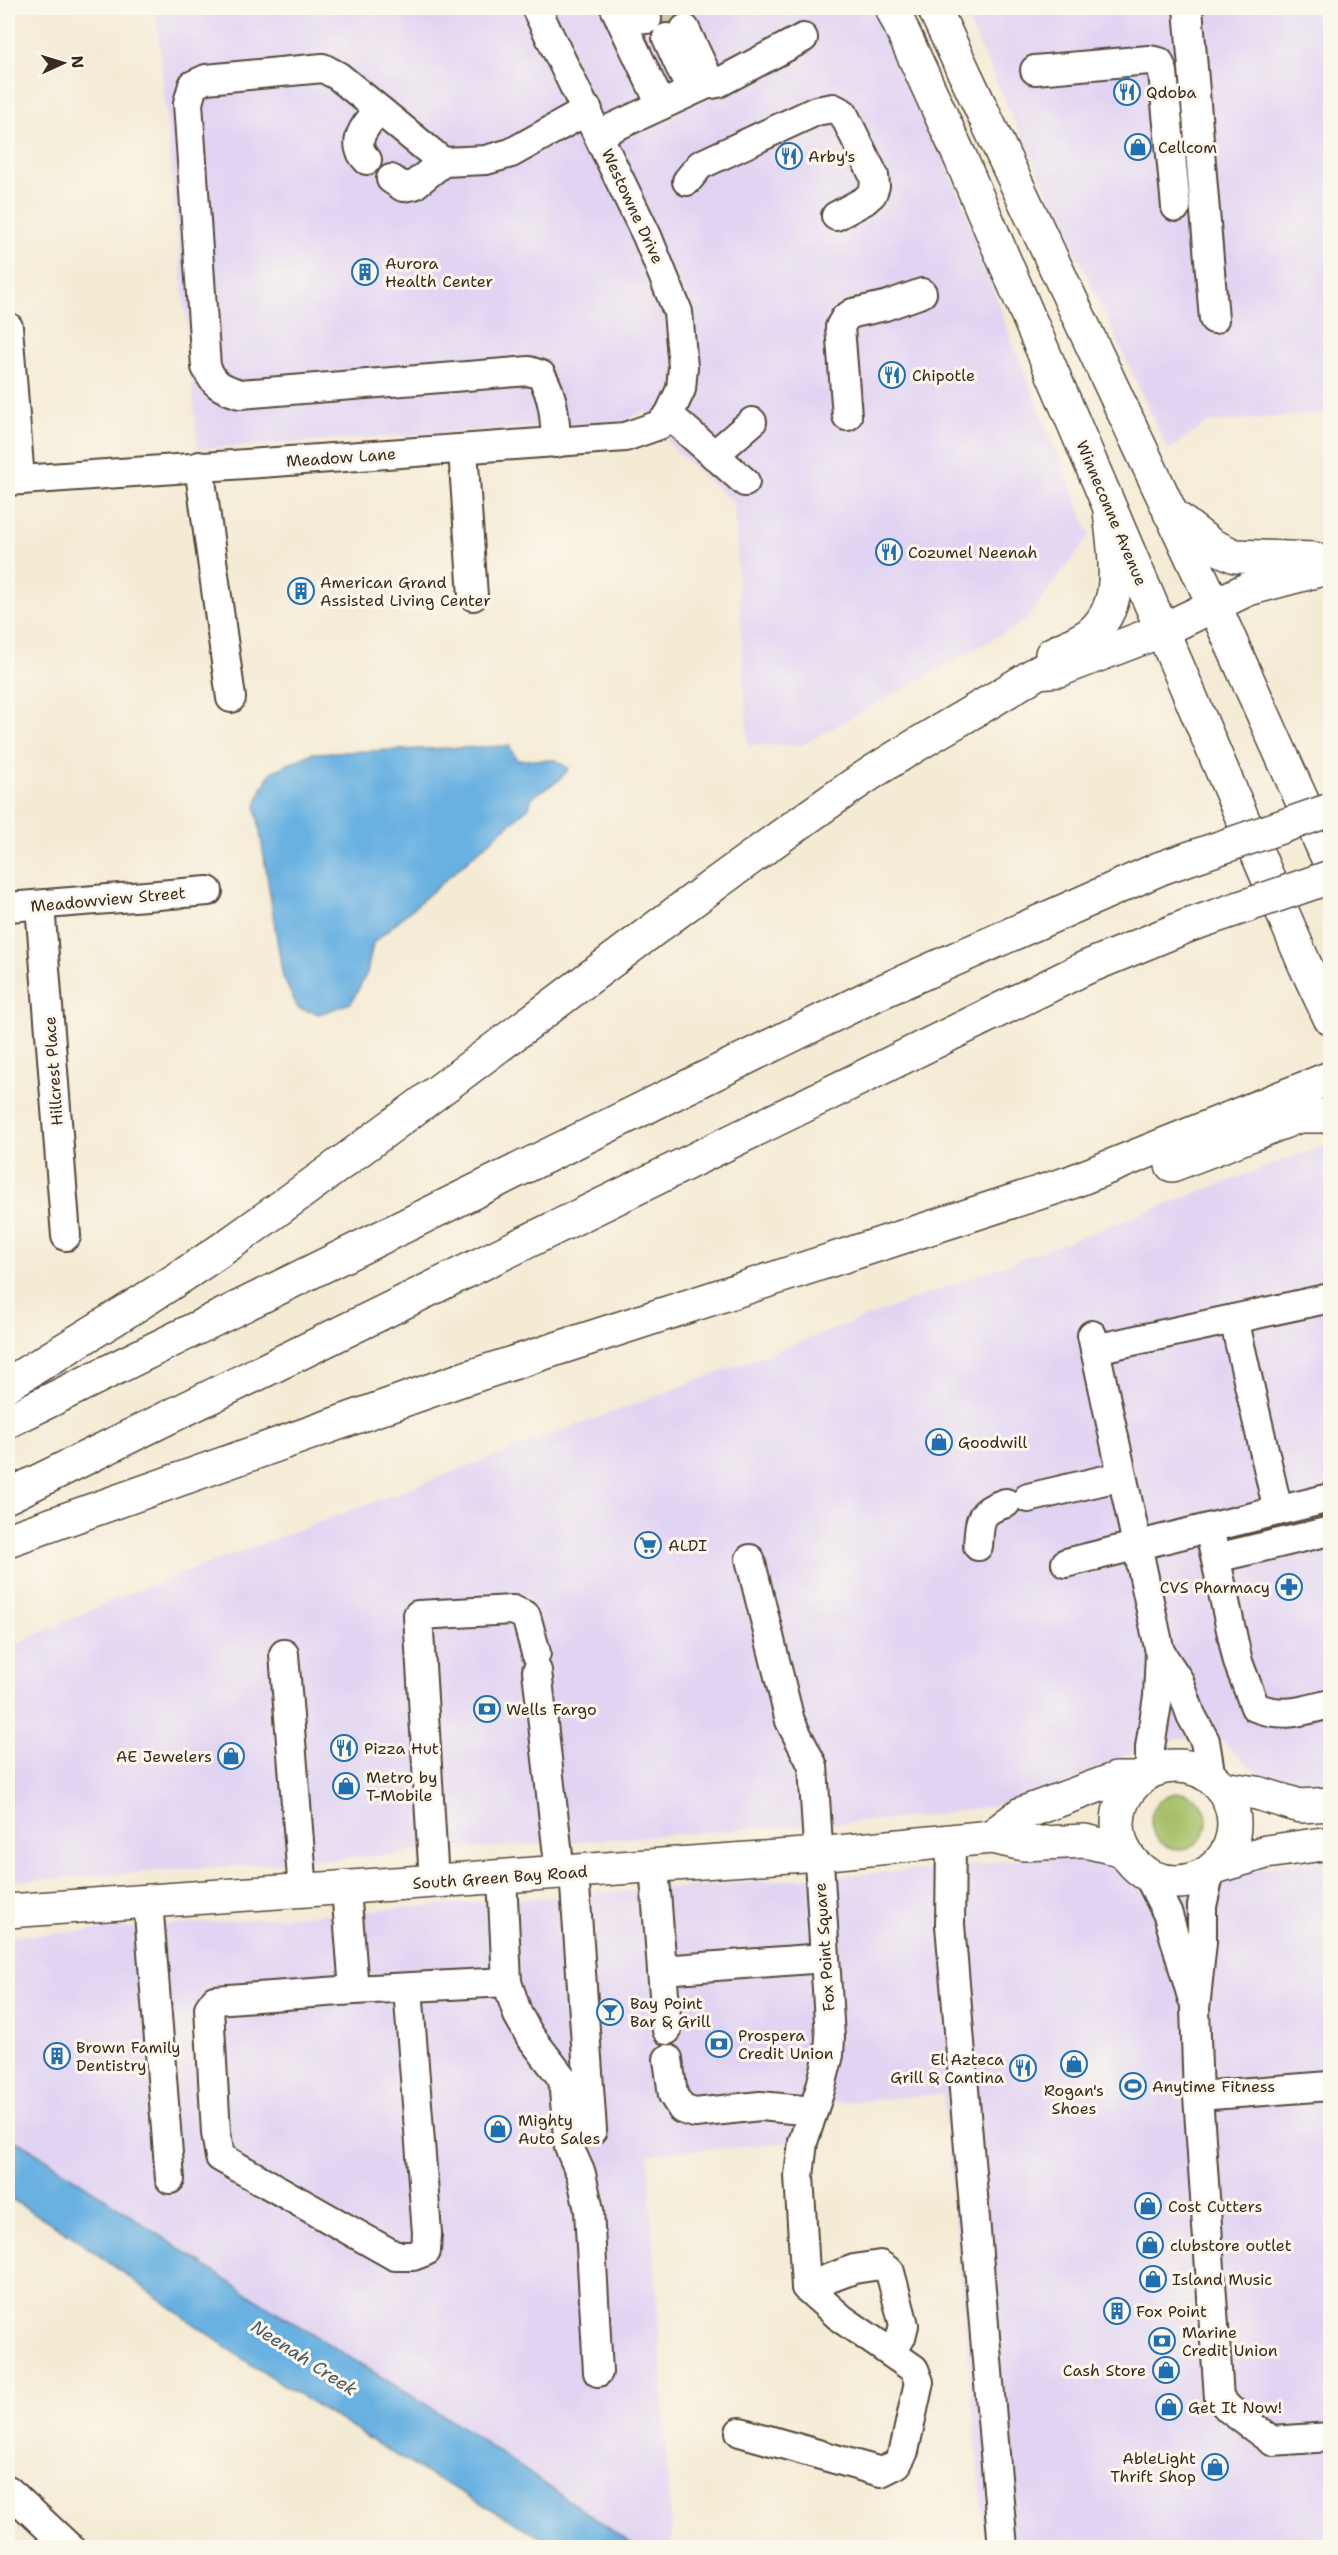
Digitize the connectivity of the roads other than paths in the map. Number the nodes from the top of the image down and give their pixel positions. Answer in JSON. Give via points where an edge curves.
{"nodes":[{"id":1,"x":536,"y":8,"type":"edge"},
{"id":2,"x":615,"y":8,"type":"edge"},
{"id":3,"x":892,"y":8,"type":"edge"},
{"id":4,"x":934,"y":8,"type":"edge"},
{"id":5,"x":1188,"y":8,"type":"edge"},
{"id":6,"x":659,"y":20,"type":"edge"},
{"id":7,"x":803,"y":38,"type":"dead end"},
{"id":8,"x":1035,"y":70,"type":"dead end"},
{"id":9,"x":686,"y":94,"type":"junction"},
{"id":10,"x":379,"y":110,"type":"junction"},
{"id":11,"x":593,"y":122,"type":"junction"},
{"id":12,"x":368,"y":160,"type":"dead end"},
{"id":13,"x":443,"y":162,"type":"junction"},
{"id":14,"x":392,"y":179,"type":"dead end"},
{"id":15,"x":687,"y":181,"type":"dead end"},
{"id":16,"x":1176,"y":207,"type":"dead end"},
{"id":17,"x":836,"y":216,"type":"dead end"},
{"id":18,"x":922,"y":293,"type":"dead end"},
{"id":19,"x":1214,"y":319,"type":"dead end"},
{"id":20,"x":8,"y":327,"type":"edge"},
{"id":21,"x":669,"y":415,"type":"junction"},
{"id":22,"x":847,"y":416,"type":"dead end"},
{"id":23,"x":752,"y":422,"type":"dead end"},
{"id":24,"x":556,"y":443,"type":"junction"},
{"id":25,"x":463,"y":450,"type":"junction"},
{"id":26,"x":714,"y":455,"type":"junction"},
{"id":27,"x":199,"y":466,"type":"junction"},
{"id":28,"x":14,"y":481,"type":"edge"},
{"id":29,"x":745,"y":482,"type":"dead end"},
{"id":30,"x":1110,"y":510,"type":"junction"},
{"id":31,"x":1170,"y":513,"type":"junction"},
{"id":32,"x":1330,"y":559,"type":"edge"},
{"id":33,"x":1330,"y":567,"type":"edge"},
{"id":34,"x":473,"y":596,"type":"dead end"},
{"id":35,"x":1215,"y":606,"type":"junction"},
{"id":36,"x":1163,"y":630,"type":"junction"},
{"id":37,"x":1038,"y":672,"type":"junction"},
{"id":38,"x":231,"y":698,"type":"dead end"},
{"id":39,"x":1330,"y":810,"type":"edge"},
{"id":40,"x":1330,"y":863,"type":"edge"},
{"id":41,"x":1330,"y":878,"type":"edge"},
{"id":42,"x":208,"y":891,"type":"dead end"},
{"id":43,"x":40,"y":905,"type":"junction"},
{"id":44,"x":8,"y":907,"type":"edge"},
{"id":45,"x":1330,"y":1018,"type":"edge"},
{"id":46,"x":1330,"y":1078,"type":"edge"},
{"id":47,"x":1330,"y":1116,"type":"edge"},
{"id":48,"x":1069,"y":1183,"type":"junction"},
{"id":49,"x":66,"y":1236,"type":"dead end"},
{"id":50,"x":1330,"y":1298,"type":"edge"},
{"id":51,"x":1234,"y":1319,"type":"junction"},
{"id":52,"x":8,"y":1384,"type":"edge"},
{"id":53,"x":8,"y":1421,"type":"edge"},
{"id":54,"x":1122,"y":1476,"type":"junction"},
{"id":55,"x":8,"y":1496,"type":"edge"},
{"id":56,"x":1330,"y":1498,"type":"edge"},
{"id":57,"x":1278,"y":1511,"type":"junction"},
{"id":58,"x":1209,"y":1528,"type":"junction"},
{"id":59,"x":1330,"y":1532,"type":"edge"},
{"id":60,"x":8,"y":1540,"type":"edge"},
{"id":61,"x":978,"y":1546,"type":"dead end"},
{"id":62,"x":1137,"y":1546,"type":"junction"},
{"id":63,"x":1216,"y":1558,"type":"junction"},
{"id":64,"x":750,"y":1559,"type":"dead end"},
{"id":65,"x":1066,"y":1563,"type":"dead end"},
{"id":66,"x":1160,"y":1652,"type":"junction"},
{"id":67,"x":284,"y":1654,"type":"dead end"},
{"id":68,"x":1330,"y":1704,"type":"edge"},
{"id":69,"x":1144,"y":1775,"type":"junction"},
{"id":70,"x":1217,"y":1783,"type":"junction"},
{"id":71,"x":1330,"y":1804,"type":"edge"},
{"id":72,"x":991,"y":1837,"type":"junction"},
{"id":73,"x":951,"y":1842,"type":"junction"},
{"id":74,"x":1330,"y":1843,"type":"edge"},
{"id":75,"x":1123,"y":1850,"type":"junction"},
{"id":76,"x":818,"y":1854,"type":"junction"},
{"id":77,"x":654,"y":1866,"type":"junction"},
{"id":78,"x":1212,"y":1869,"type":"junction"},
{"id":79,"x":567,"y":1872,"type":"junction"},
{"id":80,"x":1148,"y":1875,"type":"junction"},
{"id":81,"x":502,"y":1877,"type":"junction"},
{"id":82,"x":434,"y":1882,"type":"junction"},
{"id":83,"x":346,"y":1889,"type":"junction"},
{"id":84,"x":303,"y":1892,"type":"junction"},
{"id":85,"x":148,"y":1901,"type":"junction"},
{"id":86,"x":8,"y":1911,"type":"edge"},
{"id":87,"x":825,"y":1958,"type":"junction"},
{"id":88,"x":662,"y":1970,"type":"junction"},
{"id":89,"x":507,"y":1982,"type":"junction"},
{"id":90,"x":408,"y":1988,"type":"junction"},
{"id":91,"x":354,"y":1990,"type":"junction"},
{"id":92,"x":1195,"y":2008,"type":"junction"},
{"id":93,"x":667,"y":2030,"type":"dead end"},
{"id":94,"x":668,"y":2058,"type":"dead end"},
{"id":95,"x":1330,"y":2086,"type":"edge"},
{"id":96,"x":1198,"y":2096,"type":"junction"},
{"id":97,"x":813,"y":2111,"type":"junction"},
{"id":98,"x":592,"y":2130,"type":"dead end"},
{"id":99,"x":170,"y":2179,"type":"dead end"},
{"id":100,"x":806,"y":2287,"type":"junction"},
{"id":101,"x":891,"y":2353,"type":"junction"},
{"id":102,"x":598,"y":2372,"type":"dead end"},
{"id":103,"x":740,"y":2432,"type":"dead end"},
{"id":104,"x":1330,"y":2437,"type":"edge"},
{"id":105,"x":8,"y":2490,"type":"edge"},
{"id":106,"x":70,"y":2547,"type":"edge"},
{"id":107,"x":1003,"y":2547,"type":"edge"}],
"edges":[{"from":1,"to":11,"type":"street","name":"Westowne Drive"},
{"from":2,"to":9,"type":"street"},
{"from":3,"to":30,"type":"main road","name":"Winneconne Avenue","via":[[961,159]]},
{"from":4,"to":31,"type":"main road"},
{"from":5,"to":19,"type":"street"},
{"from":6,"to":9,"type":"street"},
{"from":6,"to":9,"type":"street"},
{"from":7,"to":9,"type":"street","via":[[718,83]]},
{"from":8,"to":16,"type":"street","via":[[1159,62]]},
{"from":9,"to":11,"type":"street"},
{"from":10,"to":12,"type":"street","via":[[363,128],[359,142],[361,154]]},
{"from":10,"to":13,"type":"street"},
{"from":10,"to":24,"type":"street","via":[[323,68],[206,79],[193,86],[188,103],[206,367],[212,381],[240,393],[529,371],[541,375],[550,390]]},
{"from":11,"to":13,"type":"street","via":[[486,160]]},
{"from":11,"to":21,"type":"street","name":"Westowne Drive","via":[[678,312],[683,367],[681,389]]},
{"from":13,"to":14,"type":"street","via":[[414,185],[403,187]]},
{"from":15,"to":17,"type":"street","via":[[700,165],[816,111],[833,108],[843,113],[871,168],[875,186],[864,201]]},
{"from":18,"to":22,"type":"street","via":[[845,318],[840,327]]},
{"from":20,"to":28,"type":"street"},
{"from":21,"to":24,"type":"street","name":"Meadow Lane","via":[[659,425],[638,434]]},
{"from":21,"to":26,"type":"street"},
{"from":23,"to":26,"type":"street"},
{"from":24,"to":25,"type":"street","name":"Meadow Lane"},
{"from":25,"to":27,"type":"street","name":"Meadow Lane"},
{"from":25,"to":34,"type":"street"},
{"from":26,"to":29,"type":"street"},
{"from":27,"to":28,"type":"street","name":"Meadow Lane"},
{"from":27,"to":38,"type":"street"},
{"from":30,"to":36,"type":"main road","name":"Winneconne Avenue"},
{"from":30,"to":37,"type":"main road","via":[[1116,580],[1111,606],[1089,635],[1050,656]]},
{"from":31,"to":32,"type":"main road","via":[[1211,545],[1235,556]]},
{"from":31,"to":35,"type":"main road"},
{"from":33,"to":35,"type":"main road","via":[[1248,589]]},
{"from":35,"to":36,"type":"main road"},
{"from":35,"to":40,"type":"main road"},
{"from":36,"to":37,"type":"main road","via":[[1059,670]]},
{"from":36,"to":45,"type":"main road","name":"Winneconne Avenue"},
{"from":37,"to":52,"type":"main road","via":[[858,782],[695,898],[229,1244]]},
{"from":39,"to":53,"type":"main road","bridge":true,"via":[[1161,868],[876,994]]},
{"from":41,"to":55,"type":"main road","bridge":true,"via":[[1186,926],[1085,968]]},
{"from":42,"to":43,"type":"street","name":"Meadowview Street"},
{"from":43,"to":44,"type":"street","name":"Meadowview Street"},
{"from":43,"to":49,"type":"street","name":"Hillcrest Place"},
{"from":46,"to":48,"type":"main road"},
{"from":47,"to":48,"type":"main road","via":[[1299,1116],[1121,1185]]},
{"from":48,"to":60,"type":"main road","via":[[459,1380]]},
{"from":50,"to":51,"type":"street"},
{"from":51,"to":54,"type":"street","via":[[1093,1342]]},
{"from":51,"to":57,"type":"street"},
{"from":54,"to":61,"type":"street","via":[[986,1510],[980,1519]]},
{"from":54,"to":62,"type":"street"},
{"from":56,"to":57,"type":"street"},
{"from":57,"to":58,"type":"street"},
{"from":58,"to":62,"type":"street"},
{"from":58,"to":63,"type":"street"},
{"from":59,"to":63,"type":"street"},
{"from":62,"to":65,"type":"street"},
{"from":62,"to":66,"type":"street"},
{"from":63,"to":68,"type":"street","via":[[1238,1662],[1256,1707],[1292,1714]]},
{"from":64,"to":76,"type":"street","name":"Fox Point Square","via":[[790,1721],[813,1766]]},
{"from":66,"to":69,"type":"street","via":[[1158,1697]]},
{"from":66,"to":70,"type":"street","via":[[1179,1680],[1205,1741]]},
{"from":67,"to":84,"type":"street"},
{"from":69,"to":70,"type":"main road","via":[[1177,1766],[1195,1769]]},
{"from":69,"to":72,"type":"main road","via":[[1116,1779],[1021,1814]]},
{"from":69,"to":75,"type":"main road","via":[[1127,1791],[1118,1818]]},
{"from":70,"to":71,"type":"main road","via":[[1300,1806]]},
{"from":70,"to":78,"type":"main road","via":[[1230,1799],[1233,1836],[1227,1853]]},
{"from":72,"to":73,"type":"main road","name":"South Green Bay Road"},
{"from":72,"to":75,"type":"main road","name":"South Green Bay Road","via":[[1023,1844],[1085,1841]]},
{"from":73,"to":76,"type":"main road","name":"South Green Bay Road"},
{"from":73,"to":107,"type":"street","via":[[950,1925]]},
{"from":74,"to":78,"type":"main road","via":[[1266,1852]]},
{"from":75,"to":80,"type":"main road"},
{"from":76,"to":77,"type":"main road","name":"South Green Bay Road"},
{"from":76,"to":87,"type":"street","name":"Fox Point Square"},
{"from":77,"to":79,"type":"main road","name":"South Green Bay Road"},
{"from":77,"to":88,"type":"street"},
{"from":78,"to":80,"type":"main road","via":[[1183,1882]]},
{"from":78,"to":92,"type":"street","via":[[1202,1906]]},
{"from":79,"to":81,"type":"main road","name":"South Green Bay Road"},
{"from":79,"to":82,"type":"street","via":[[526,1616],[513,1610],[418,1615]]},
{"from":79,"to":98,"type":"street"},
{"from":80,"to":92,"type":"street","via":[[1168,1915]]},
{"from":81,"to":82,"type":"main road","name":"South Green Bay Road"},
{"from":81,"to":89,"type":"street"},
{"from":82,"to":83,"type":"main road","name":"South Green Bay Road"},
{"from":83,"to":84,"type":"main road","name":"South Green Bay Road"},
{"from":83,"to":91,"type":"street"},
{"from":84,"to":85,"type":"main road","name":"South Green Bay Road"},
{"from":85,"to":86,"type":"main road","name":"South Green Bay Road"},
{"from":85,"to":99,"type":"street"},
{"from":87,"to":88,"type":"street"},
{"from":87,"to":97,"type":"street","name":"Fox Point Square","via":[[829,2055]]},
{"from":88,"to":93,"type":"street"},
{"from":89,"to":90,"type":"street"},
{"from":89,"to":102,"type":"street","via":[[530,2036],[563,2079],[569,2147],[581,2174],[589,2210]]},
{"from":90,"to":91,"type":"street"},
{"from":90,"to":91,"type":"street","via":[[427,2233],[426,2251],[413,2256],[395,2256],[220,2157],[209,2008],[215,2000]]},
{"from":92,"to":96,"type":"street"},
{"from":94,"to":97,"type":"street","via":[[673,2095],[682,2109],[695,2113],[760,2106]]},
{"from":95,"to":96,"type":"street"},
{"from":96,"to":104,"type":"street","via":[[1219,2398],[1272,2441]]},
{"from":97,"to":100,"type":"street","name":"Fox Point Square","via":[[799,2176]]},
{"from":100,"to":101,"type":"street","via":[[842,2319]]},
{"from":100,"to":101,"type":"street","via":[[854,2269],[880,2265],[890,2272],[903,2325]]},
{"from":101,"to":103,"type":"street","via":[[914,2369],[919,2382],[904,2451],[897,2464],[880,2472]]},
{"from":105,"to":106,"type":"street"}]}
